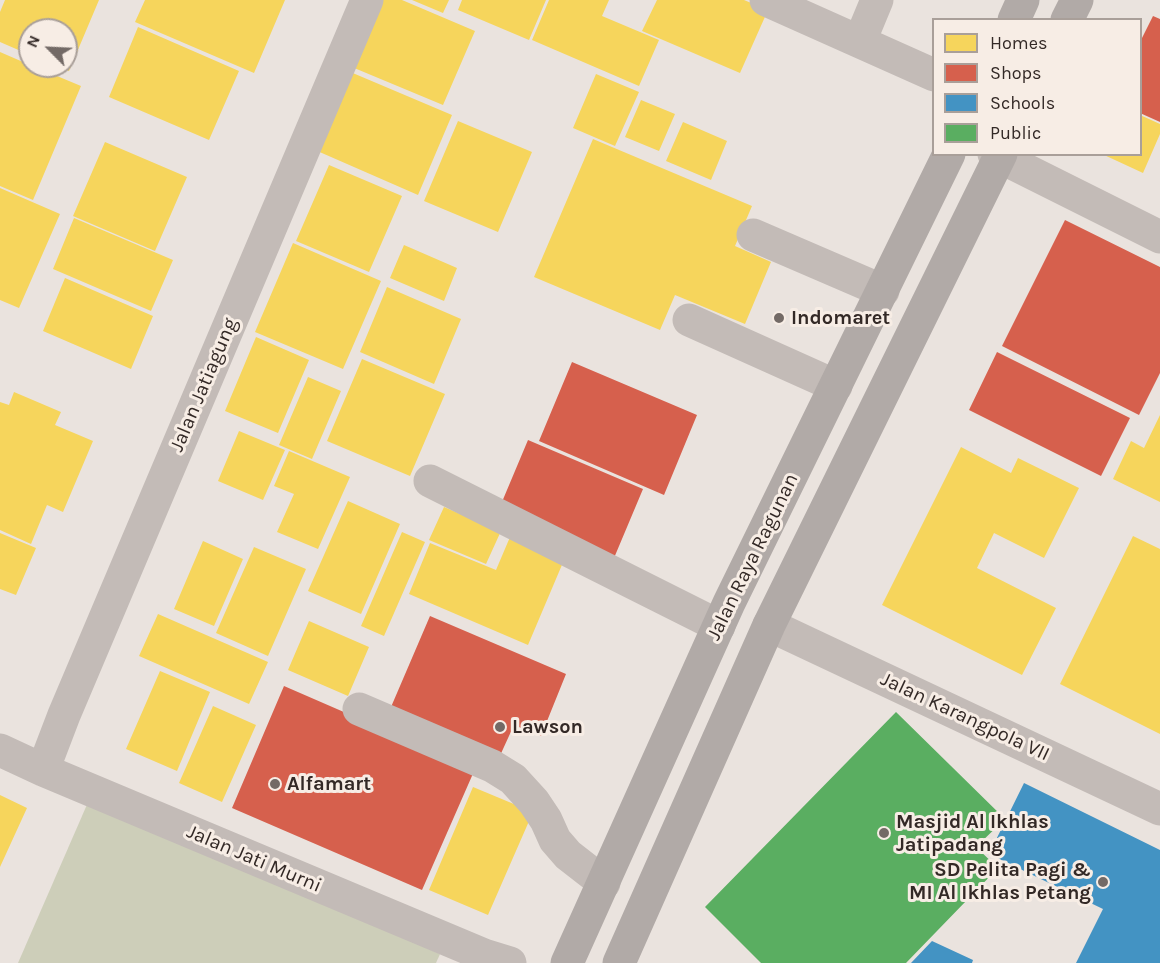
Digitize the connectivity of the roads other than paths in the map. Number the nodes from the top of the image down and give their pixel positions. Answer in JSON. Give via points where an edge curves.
{"nodes":[{"id":1,"x":367,"y":0,"type":"edge"},
{"id":2,"x":766,"y":0,"type":"edge"},
{"id":3,"x":877,"y":0,"type":"edge"},
{"id":4,"x":1023,"y":0,"type":"edge"},
{"id":5,"x":1077,"y":0,"type":"edge"},
{"id":6,"x":1015,"y":18,"type":"edge"},
{"id":7,"x":1068,"y":18,"type":"edge"},
{"id":8,"x":860,"y":41,"type":"junction"},
{"id":9,"x":932,"y":75,"type":"edge"},
{"id":10,"x":948,"y":156,"type":"edge"},
{"id":11,"x":1002,"y":158,"type":"edge"},
{"id":12,"x":753,"y":235,"type":"dead end"},
{"id":13,"x":1160,"y":237,"type":"edge"},
{"id":14,"x":883,"y":291,"type":"junction"},
{"id":15,"x":689,"y":320,"type":"dead end"},
{"id":16,"x":836,"y":386,"type":"junction"},
{"id":17,"x":430,"y":481,"type":"dead end"},
{"id":18,"x":769,"y":625,"type":"junction"},
{"id":19,"x":719,"y":626,"type":"junction"},
{"id":20,"x":359,"y":709,"type":"dead end"},
{"id":21,"x":0,"y":750,"type":"edge"},
{"id":22,"x":43,"y":770,"type":"junction"},
{"id":23,"x":1160,"y":809,"type":"edge"},
{"id":24,"x":604,"y":883,"type":"junction"},
{"id":25,"x":491,"y":960,"type":"edge"},
{"id":26,"x":567,"y":963,"type":"edge"},
{"id":27,"x":619,"y":963,"type":"edge"}],
"edges":[{"from":1,"to":22,"type":"street","name":"Jalan Jatiagung"},
{"from":2,"to":8,"type":"street"},
{"from":3,"to":8,"type":"street"},
{"from":4,"to":6,"type":"main road"},
{"from":5,"to":7,"type":"main road"},
{"from":8,"to":9,"type":"street"},
{"from":10,"to":14,"type":"main road","name":"Jalan Raya Ragunan"},
{"from":11,"to":13,"type":"street"},
{"from":11,"to":18,"type":"main road"},
{"from":12,"to":14,"type":"street"},
{"from":14,"to":16,"type":"main road","name":"Jalan Raya Ragunan"},
{"from":15,"to":16,"type":"street"},
{"from":16,"to":19,"type":"main road","name":"Jalan Raya Ragunan"},
{"from":17,"to":19,"type":"street"},
{"from":18,"to":23,"type":"street","name":"Jalan Karangpola VII"},
{"from":18,"to":27,"type":"main road"},
{"from":19,"to":24,"type":"main road","name":"Jalan Raya Ragunan"},
{"from":20,"to":24,"type":"street","via":[[492,766],[513,779],[534,802],[568,855]]},
{"from":21,"to":22,"type":"street","name":"Jalan Jati Murni"},
{"from":22,"to":25,"type":"street","name":"Jalan Jati Murni"},
{"from":24,"to":26,"type":"main road","name":"Jalan Raya Ragunan"}]}
